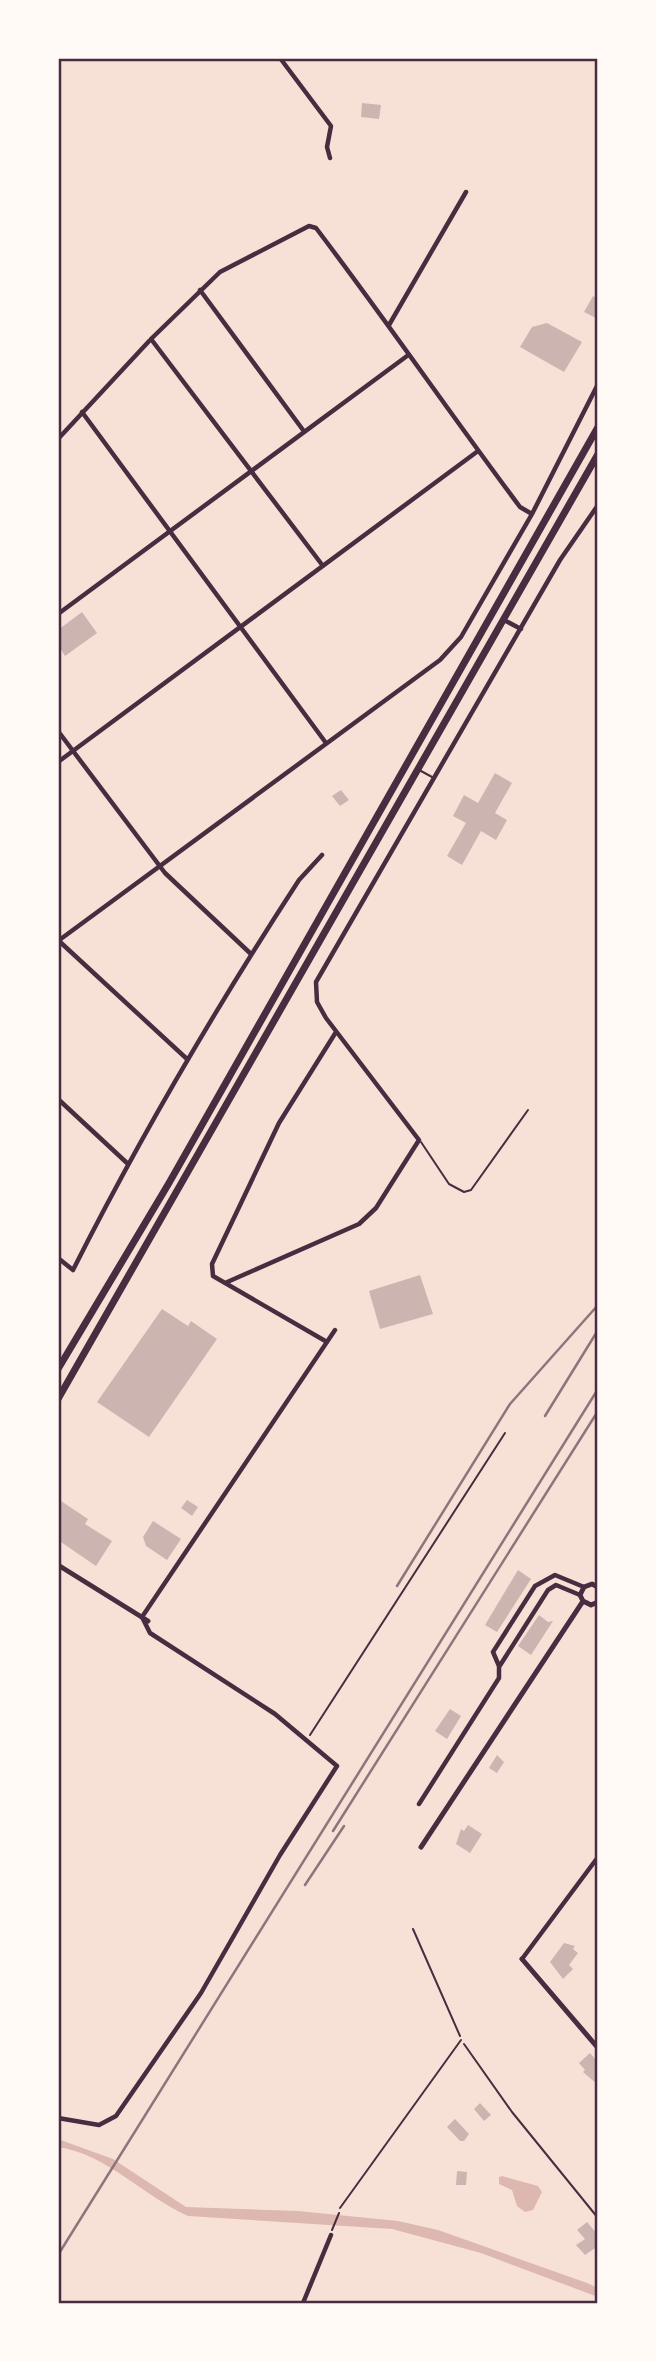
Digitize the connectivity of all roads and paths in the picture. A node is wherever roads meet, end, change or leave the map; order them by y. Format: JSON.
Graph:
{"nodes":[{"id":1,"x":280,"y":58,"type":"edge"},
{"id":2,"x":330,"y":158,"type":"dead end"},
{"id":3,"x":466,"y":192,"type":"dead end"},
{"id":4,"x":200,"y":290,"type":"junction"},
{"id":5,"x":389,"y":325,"type":"junction"},
{"id":6,"x":151,"y":339,"type":"junction"},
{"id":7,"x":407,"y":356,"type":"junction"},
{"id":8,"x":598,"y":384,"type":"edge"},
{"id":9,"x":82,"y":412,"type":"junction"},
{"id":10,"x":598,"y":427,"type":"edge"},
{"id":11,"x":303,"y":430,"type":"junction"},
{"id":12,"x":59,"y":436,"type":"edge"},
{"id":13,"x":478,"y":451,"type":"junction"},
{"id":14,"x":598,"y":454,"type":"edge"},
{"id":15,"x":251,"y":470,"type":"junction"},
{"id":16,"x":598,"y":505,"type":"edge"},
{"id":17,"x":532,"y":514,"type":"junction"},
{"id":18,"x":170,"y":529,"type":"junction"},
{"id":19,"x":323,"y":566,"type":"junction"},
{"id":20,"x":58,"y":614,"type":"edge"},
{"id":21,"x":503,"y":619,"type":"junction"},
{"id":22,"x":242,"y":624,"type":"junction"},
{"id":23,"x":521,"y":630,"type":"junction"},
{"id":24,"x":58,"y":731,"type":"edge"},
{"id":25,"x":326,"y":743,"type":"junction"},
{"id":26,"x":73,"y":751,"type":"junction"},
{"id":27,"x":58,"y":761,"type":"edge"},
{"id":28,"x":408,"y":764,"type":"junction"},
{"id":29,"x":418,"y":769,"type":"junction"},
{"id":30,"x":436,"y":779,"type":"junction"},
{"id":31,"x":322,"y":855,"type":"dead end"},
{"id":32,"x":161,"y":867,"type":"junction"},
{"id":33,"x":58,"y":941,"type":"edge"},
{"id":34,"x":251,"y":954,"type":"junction"},
{"id":35,"x":336,"y":1032,"type":"junction"},
{"id":36,"x":187,"y":1059,"type":"junction"},
{"id":37,"x":58,"y":1098,"type":"edge"},
{"id":38,"x":528,"y":1110,"type":"dead end"},
{"id":39,"x":419,"y":1140,"type":"junction"},
{"id":40,"x":127,"y":1163,"type":"junction"},
{"id":41,"x":58,"y":1258,"type":"edge"},
{"id":42,"x":225,"y":1283,"type":"junction"},
{"id":43,"x":335,"y":1330,"type":"dead end"},
{"id":44,"x":327,"y":1342,"type":"junction"},
{"id":45,"x":58,"y":1369,"type":"edge"},
{"id":46,"x":58,"y":1399,"type":"edge"},
{"id":47,"x":505,"y":1433,"type":"dead end"},
{"id":48,"x":58,"y":1565,"type":"edge"},
{"id":49,"x":598,"y":1576,"type":"edge"},
{"id":50,"x":596,"y":1586,"type":"edge"},
{"id":51,"x":584,"y":1587,"type":"junction"},
{"id":52,"x":582,"y":1598,"type":"junction"},
{"id":53,"x":598,"y":1602,"type":"edge"},
{"id":54,"x":142,"y":1617,"type":"junction"},
{"id":55,"x":148,"y":1621,"type":"dead end"},
{"id":56,"x":499,"y":1667,"type":"junction"},
{"id":57,"x":310,"y":1735,"type":"dead end"},
{"id":58,"x":419,"y":1804,"type":"dead end"},
{"id":59,"x":421,"y":1847,"type":"dead end"},
{"id":60,"x":598,"y":1857,"type":"edge"},
{"id":61,"x":413,"y":1929,"type":"dead end"},
{"id":62,"x":522,"y":1959,"type":"joint"},
{"id":63,"x":461,"y":2040,"type":"junction"},
{"id":64,"x":598,"y":2048,"type":"edge"},
{"id":65,"x":58,"y":2118,"type":"edge"},
{"id":66,"x":341,"y":2208,"type":"joint"},
{"id":67,"x":598,"y":2218,"type":"edge"},
{"id":68,"x":331,"y":2235,"type":"joint"},
{"id":69,"x":303,"y":2303,"type":"edge"}],
"edges":[{"from":1,"to":2,"type":"street"},
{"from":3,"to":5,"type":"street"},
{"from":4,"to":5,"type":"street"},
{"from":4,"to":6,"type":"street"},
{"from":4,"to":11,"type":"street"},
{"from":5,"to":7,"type":"street"},
{"from":6,"to":9,"type":"street"},
{"from":6,"to":15,"type":"street"},
{"from":7,"to":11,"type":"street"},
{"from":7,"to":13,"type":"street"},
{"from":8,"to":17,"type":"street"},
{"from":9,"to":12,"type":"street"},
{"from":9,"to":18,"type":"street"},
{"from":10,"to":28,"type":"main road"},
{"from":11,"to":15,"type":"street"},
{"from":13,"to":17,"type":"street"},
{"from":13,"to":19,"type":"street"},
{"from":14,"to":21,"type":"main road"},
{"from":15,"to":18,"type":"street"},
{"from":15,"to":19,"type":"street"},
{"from":16,"to":23,"type":"street"},
{"from":17,"to":25,"type":"street"},
{"from":18,"to":20,"type":"street"},
{"from":18,"to":22,"type":"street"},
{"from":19,"to":22,"type":"street"},
{"from":21,"to":23,"type":"street"},
{"from":21,"to":29,"type":"main road"},
{"from":22,"to":25,"type":"street"},
{"from":22,"to":26,"type":"street"},
{"from":23,"to":30,"type":"street"},
{"from":24,"to":26,"type":"street"},
{"from":25,"to":32,"type":"street"},
{"from":26,"to":27,"type":"street"},
{"from":26,"to":32,"type":"street"},
{"from":28,"to":29,"type":"lane"},
{"from":28,"to":45,"type":"main road"},
{"from":29,"to":30,"type":"lane"},
{"from":29,"to":46,"type":"main road"},
{"from":30,"to":35,"type":"street"},
{"from":31,"to":34,"type":"street"},
{"from":32,"to":33,"type":"street"},
{"from":32,"to":34,"type":"street"},
{"from":33,"to":36,"type":"street"},
{"from":34,"to":36,"type":"street"},
{"from":35,"to":39,"type":"street"},
{"from":35,"to":42,"type":"street"},
{"from":36,"to":40,"type":"street"},
{"from":37,"to":40,"type":"street"},
{"from":38,"to":39,"type":"lane"},
{"from":39,"to":42,"type":"street"},
{"from":40,"to":41,"type":"street"},
{"from":42,"to":44,"type":"street"},
{"from":43,"to":44,"type":"street"},
{"from":44,"to":54,"type":"street"},
{"from":47,"to":57,"type":"lane"},
{"from":48,"to":54,"type":"street"},
{"from":49,"to":50,"type":"street"},
{"from":50,"to":51,"type":"street"},
{"from":51,"to":52,"type":"street"},
{"from":51,"to":56,"type":"street"},
{"from":52,"to":53,"type":"street"},
{"from":52,"to":56,"type":"street"},
{"from":52,"to":59,"type":"street"},
{"from":54,"to":55,"type":"street"},
{"from":54,"to":65,"type":"street"},
{"from":56,"to":58,"type":"street"},
{"from":60,"to":62,"type":"street"},
{"from":61,"to":63,"type":"path"},
{"from":62,"to":64,"type":"street"},
{"from":63,"to":66,"type":"lane"},
{"from":63,"to":67,"type":"path"},
{"from":66,"to":68,"type":"path"},
{"from":68,"to":69,"type":"street"}]}
